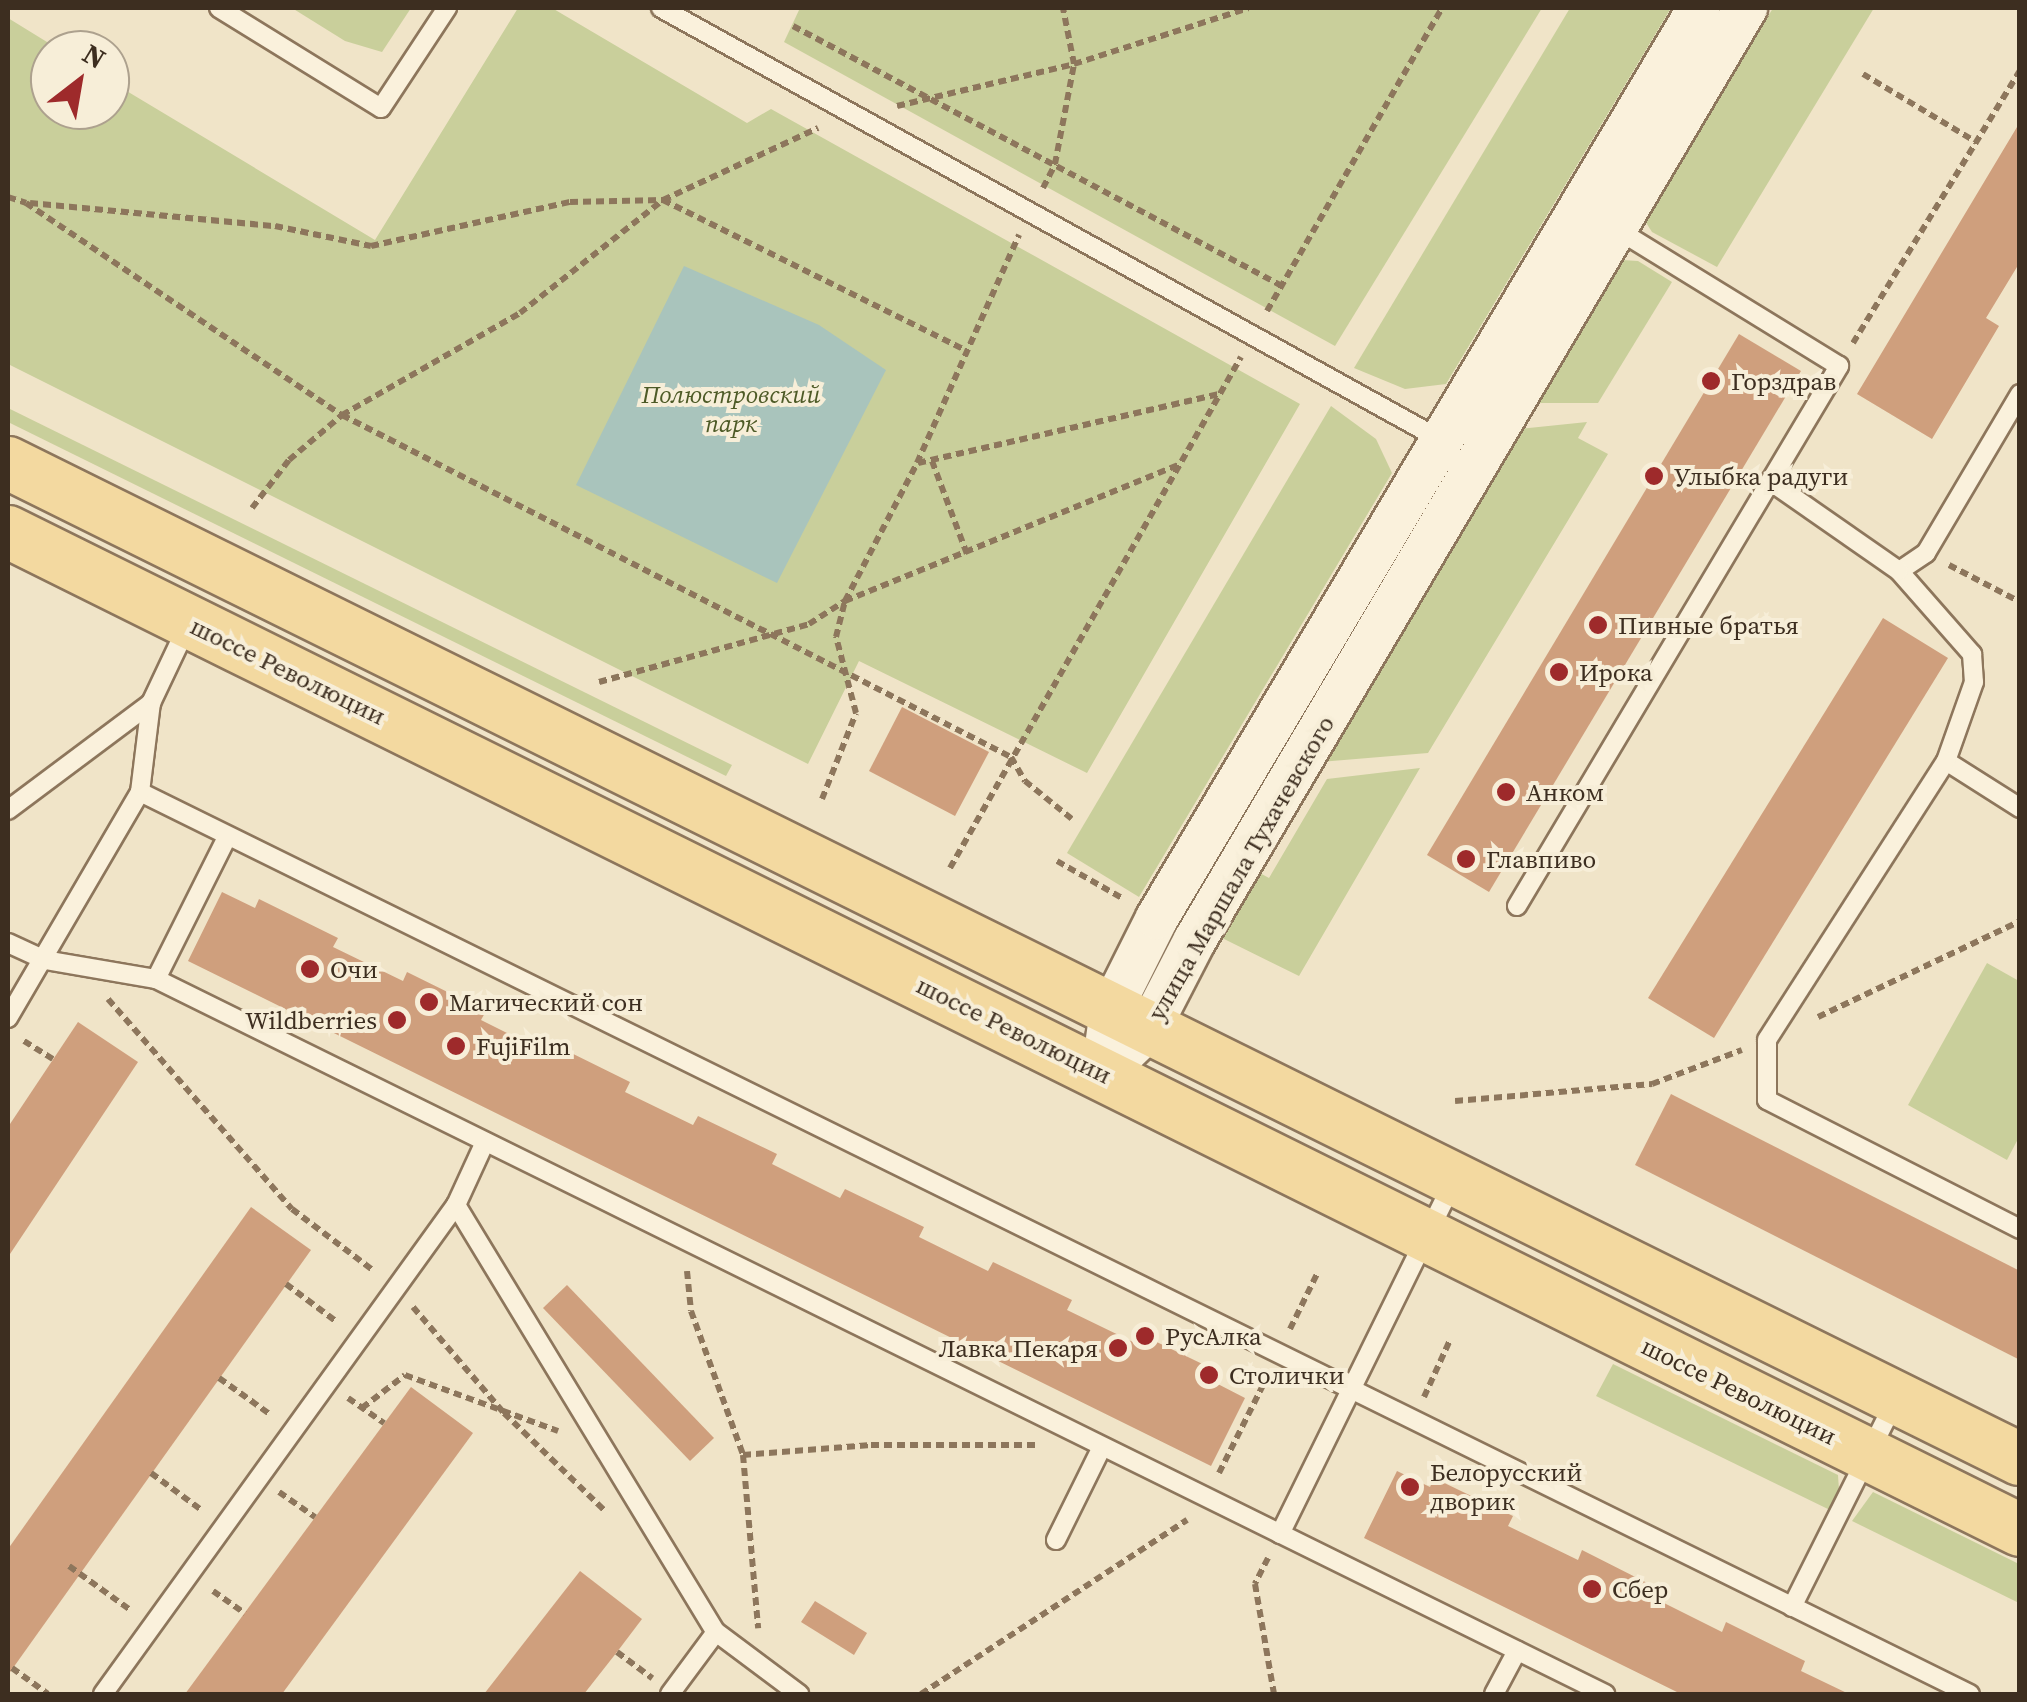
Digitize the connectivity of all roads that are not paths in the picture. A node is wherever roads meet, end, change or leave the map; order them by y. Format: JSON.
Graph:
{"nodes":[{"id":1,"x":218,"y":8,"type":"edge"},
{"id":2,"x":447,"y":8,"type":"edge"},
{"id":3,"x":661,"y":8,"type":"edge"},
{"id":4,"x":1699,"y":8,"type":"edge"},
{"id":5,"x":1746,"y":8,"type":"edge"},
{"id":6,"x":1598,"y":217,"type":"junction"},
{"id":7,"x":2020,"y":394,"type":"edge"},
{"id":8,"x":1460,"y":450,"type":"junction"},
{"id":9,"x":8,"y":464,"type":"edge"},
{"id":10,"x":1770,"y":480,"type":"junction"},
{"id":11,"x":8,"y":532,"type":"edge"},
{"id":12,"x":1899,"y":571,"type":"junction"},
{"id":13,"x":190,"y":622,"type":"junction"},
{"id":14,"x":151,"y":704,"type":"junction"},
{"id":15,"x":1946,"y":761,"type":"junction"},
{"id":16,"x":140,"y":792,"type":"junction"},
{"id":17,"x":2020,"y":808,"type":"edge"},
{"id":18,"x":8,"y":810,"type":"edge"},
{"id":19,"x":227,"y":837,"type":"junction"},
{"id":20,"x":1516,"y":906,"type":"dead end"},
{"id":21,"x":8,"y":942,"type":"edge"},
{"id":22,"x":45,"y":960,"type":"junction"},
{"id":23,"x":156,"y":979,"type":"junction"},
{"id":24,"x":8,"y":1018,"type":"edge"},
{"id":25,"x":1130,"y":1020,"type":"junction"},
{"id":26,"x":1102,"y":1074,"type":"junction"},
{"id":27,"x":485,"y":1142,"type":"junction"},
{"id":28,"x":1455,"y":1180,"type":"junction"},
{"id":29,"x":456,"y":1204,"type":"junction"},
{"id":30,"x":2020,"y":1228,"type":"edge"},
{"id":31,"x":1428,"y":1236,"type":"junction"},
{"id":32,"x":1351,"y":1390,"type":"junction"},
{"id":33,"x":1896,"y":1398,"type":"junction"},
{"id":34,"x":1102,"y":1447,"type":"junction"},
{"id":35,"x":1868,"y":1455,"type":"junction"},
{"id":36,"x":2020,"y":1459,"type":"edge"},
{"id":37,"x":2020,"y":1530,"type":"edge"},
{"id":38,"x":1280,"y":1534,"type":"junction"},
{"id":39,"x":1056,"y":1540,"type":"dead end"},
{"id":40,"x":1792,"y":1607,"type":"junction"},
{"id":41,"x":716,"y":1632,"type":"junction"},
{"id":42,"x":1516,"y":1651,"type":"junction"},
{"id":43,"x":670,"y":1693,"type":"edge"},
{"id":44,"x":103,"y":1694,"type":"edge"},
{"id":45,"x":799,"y":1694,"type":"edge"},
{"id":46,"x":1494,"y":1694,"type":"edge"},
{"id":47,"x":1605,"y":1694,"type":"edge"},
{"id":48,"x":1970,"y":1694,"type":"edge"}],
"edges":[{"from":1,"to":2,"type":"lane"},
{"from":3,"to":8,"type":"lane"},
{"from":4,"to":6,"type":"street","name":"улица Маршала Тухачевского"},
{"from":5,"to":6,"type":"street","name":"улица Маршала Тухачевского"},
{"from":6,"to":8,"type":"street","name":"улица Маршала Тухачевского"},
{"from":6,"to":10,"type":"lane"},
{"from":7,"to":12,"type":"lane"},
{"from":8,"to":25,"type":"street","name":"улица Маршала Тухачевского"},
{"from":9,"to":25,"type":"main road"},
{"from":10,"to":12,"type":"lane"},
{"from":10,"to":20,"type":"lane"},
{"from":11,"to":13,"type":"main road","name":"шоссе Революции"},
{"from":12,"to":15,"type":"lane"},
{"from":13,"to":14,"type":"lane"},
{"from":13,"to":26,"type":"main road","name":"шоссе Революции"},
{"from":14,"to":16,"type":"lane"},
{"from":14,"to":18,"type":"lane"},
{"from":15,"to":17,"type":"lane"},
{"from":15,"to":30,"type":"lane"},
{"from":16,"to":19,"type":"lane"},
{"from":16,"to":22,"type":"lane"},
{"from":19,"to":23,"type":"lane"},
{"from":19,"to":32,"type":"lane"},
{"from":21,"to":22,"type":"lane"},
{"from":22,"to":23,"type":"lane"},
{"from":22,"to":24,"type":"lane"},
{"from":23,"to":27,"type":"lane"},
{"from":25,"to":26,"type":"street","name":"улица Маршала Тухачевского"},
{"from":25,"to":28,"type":"main road"},
{"from":26,"to":31,"type":"main road","name":"шоссе Революции"},
{"from":27,"to":29,"type":"lane"},
{"from":27,"to":34,"type":"lane"},
{"from":28,"to":31,"type":"lane"},
{"from":28,"to":33,"type":"main road"},
{"from":29,"to":41,"type":"lane"},
{"from":29,"to":44,"type":"lane"},
{"from":31,"to":32,"type":"lane"},
{"from":31,"to":35,"type":"main road","name":"шоссе Революции"},
{"from":32,"to":38,"type":"lane"},
{"from":32,"to":40,"type":"lane"},
{"from":33,"to":35,"type":"lane"},
{"from":33,"to":36,"type":"main road"},
{"from":34,"to":38,"type":"lane"},
{"from":34,"to":39,"type":"lane"},
{"from":35,"to":37,"type":"main road","name":"шоссе Революции"},
{"from":35,"to":40,"type":"lane"},
{"from":38,"to":42,"type":"lane"},
{"from":40,"to":48,"type":"lane"},
{"from":41,"to":43,"type":"lane"},
{"from":41,"to":45,"type":"lane"},
{"from":42,"to":46,"type":"lane"},
{"from":42,"to":47,"type":"lane"}]}
